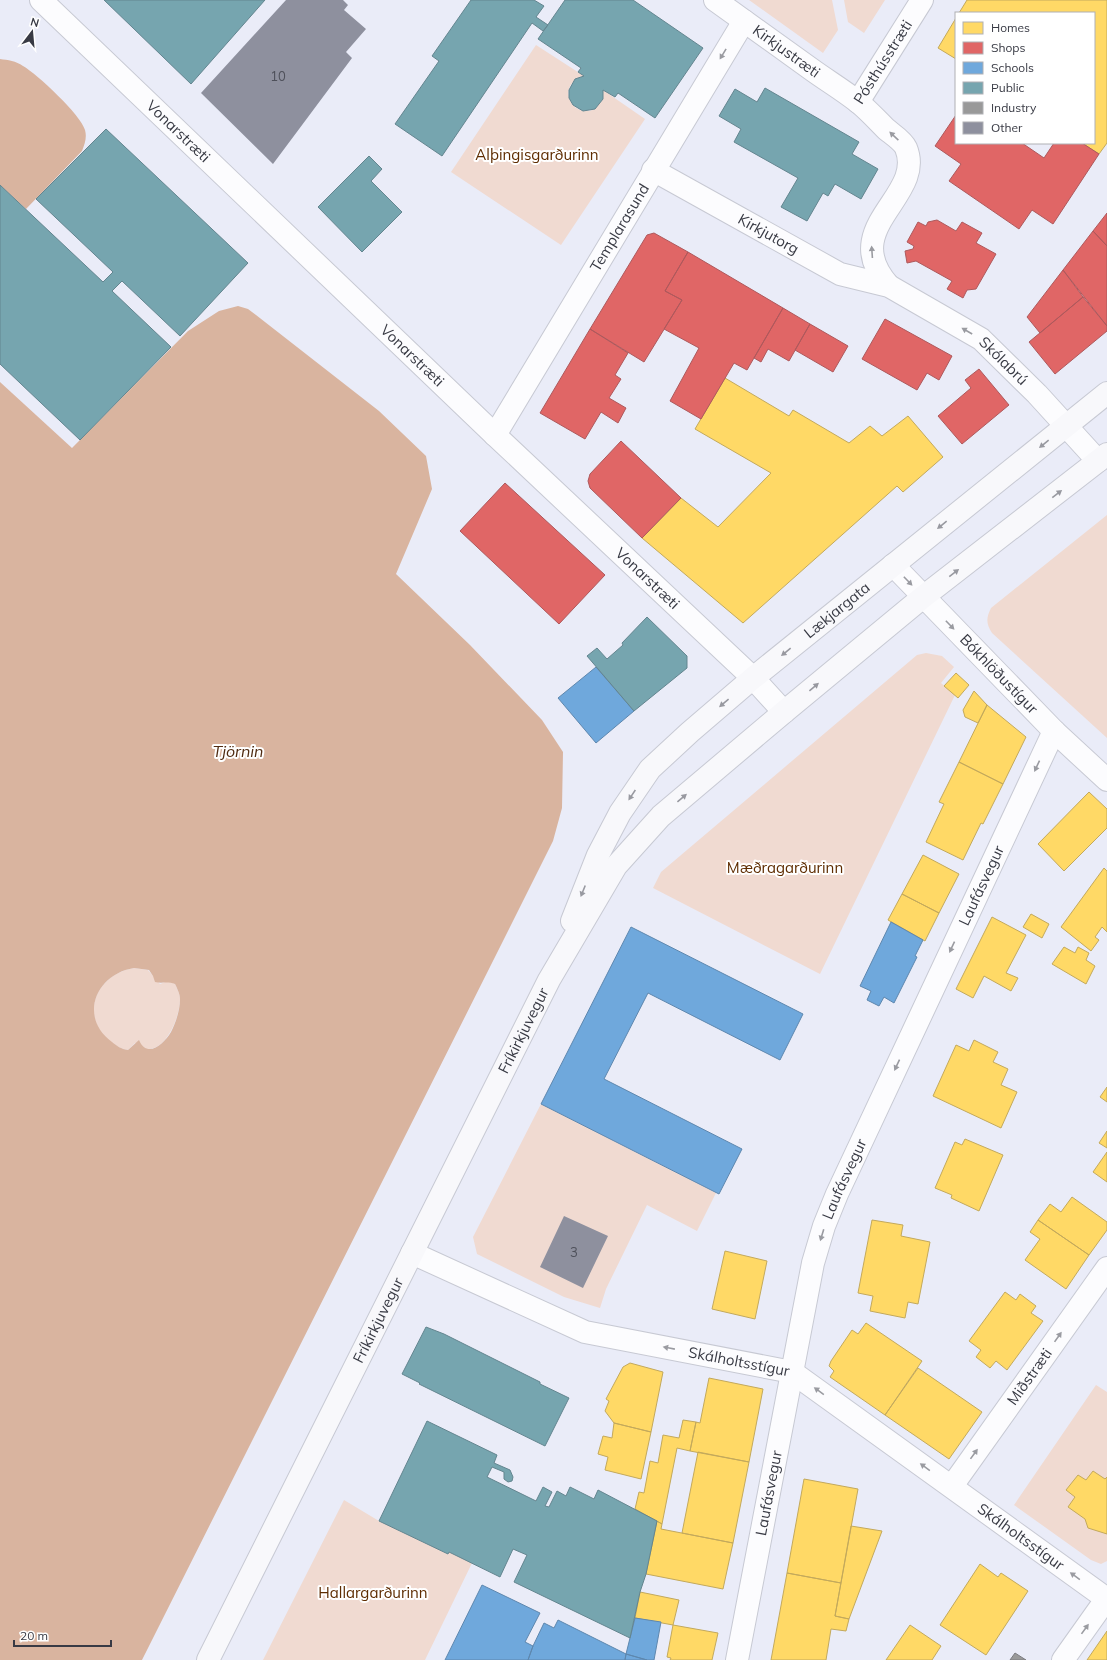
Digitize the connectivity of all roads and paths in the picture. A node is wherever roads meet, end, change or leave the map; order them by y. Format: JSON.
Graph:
{"nodes":[{"id":1,"x":41,"y":0,"type":"edge"},
{"id":2,"x":715,"y":0,"type":"edge"},
{"id":3,"x":922,"y":0,"type":"edge"},
{"id":4,"x":744,"y":21,"type":"junction"},
{"id":5,"x":858,"y":102,"type":"junction"},
{"id":6,"x":653,"y":170,"type":"junction"},
{"id":7,"x":889,"y":286,"type":"junction"},
{"id":8,"x":1107,"y":393,"type":"edge"},
{"id":9,"x":1066,"y":425,"type":"junction"},
{"id":10,"x":495,"y":435,"type":"junction"},
{"id":11,"x":1102,"y":458,"type":"edge"},
{"id":12,"x":893,"y":565,"type":"junction"},
{"id":13,"x":923,"y":597,"type":"junction"},
{"id":14,"x":754,"y":678,"type":"junction"},
{"id":15,"x":784,"y":712,"type":"junction"},
{"id":16,"x":1054,"y":731,"type":"junction"},
{"id":17,"x":1107,"y":780,"type":"edge"},
{"id":18,"x":598,"y":855,"type":"joint"},
{"id":19,"x":549,"y":980,"type":"junction"},
{"id":20,"x":412,"y":1253,"type":"junction"},
{"id":21,"x":1107,"y":1268,"type":"edge"},
{"id":22,"x":792,"y":1372,"type":"junction"},
{"id":23,"x":952,"y":1486,"type":"junction"},
{"id":24,"x":1107,"y":1599,"type":"edge"},
{"id":25,"x":208,"y":1660,"type":"edge"},
{"id":26,"x":737,"y":1660,"type":"edge"},
{"id":27,"x":1063,"y":1660,"type":"edge"}],
"edges":[{"from":1,"to":10,"type":"street","name":"Vonarstræti"},
{"from":2,"to":4,"type":"street","name":"Kirkjustræti"},
{"from":3,"to":5,"type":"street","name":"Pósthússtræti"},
{"from":4,"to":5,"type":"street","name":"Kirkjustræti"},
{"from":4,"to":6,"type":"street","name":"Templarasund","one_way":true},
{"from":7,"to":5,"type":"street","name":"Pósthússtræti","one_way":true},
{"from":6,"to":7,"type":"street","name":"Kirkjutorg"},
{"from":6,"to":10,"type":"street","name":"Templarasund"},
{"from":9,"to":7,"type":"street","name":"Skólabrú","one_way":true},
{"from":8,"to":9,"type":"main road","name":"Lækjargata"},
{"from":9,"to":11,"type":"street","name":"Skólabrú"},
{"from":9,"to":12,"type":"main road","name":"Lækjargata","one_way":true},
{"from":10,"to":14,"type":"street","name":"Vonarstræti"},
{"from":13,"to":11,"type":"main road","one_way":true},
{"from":12,"to":13,"type":"street","name":"Bókhlöðustígur","one_way":true},
{"from":12,"to":14,"type":"main road","name":"Lækjargata","one_way":true},
{"from":15,"to":13,"type":"main road","one_way":true},
{"from":13,"to":16,"type":"street","name":"Bókhlöðustígur","one_way":true},
{"from":14,"to":15,"type":"street","name":"Vonarstræti"},
{"from":14,"to":18,"type":"main road","name":"Lækjargata","one_way":true},
{"from":19,"to":15,"type":"main road","name":"Fríkirkjuvegur","one_way":true},
{"from":16,"to":17,"type":"street","name":"Bókhlöðustígur"},
{"from":16,"to":22,"type":"street","name":"Laufásvegur","one_way":true},
{"from":18,"to":19,"type":"main road","name":"Fríkirkjuvegur","one_way":true},
{"from":19,"to":20,"type":"main road","name":"Fríkirkjuvegur"},
{"from":22,"to":20,"type":"street","name":"Skálholtsstígur","one_way":true},
{"from":20,"to":25,"type":"main road","name":"Fríkirkjuvegur"},
{"from":23,"to":21,"type":"street","name":"Miðstræti","one_way":true},
{"from":23,"to":22,"type":"street","name":"Skálholtsstígur","one_way":true},
{"from":22,"to":26,"type":"street","name":"Laufásvegur"},
{"from":24,"to":23,"type":"street","name":"Skálholtsstígur","one_way":true},
{"from":27,"to":24,"type":"street","one_way":true}]}
